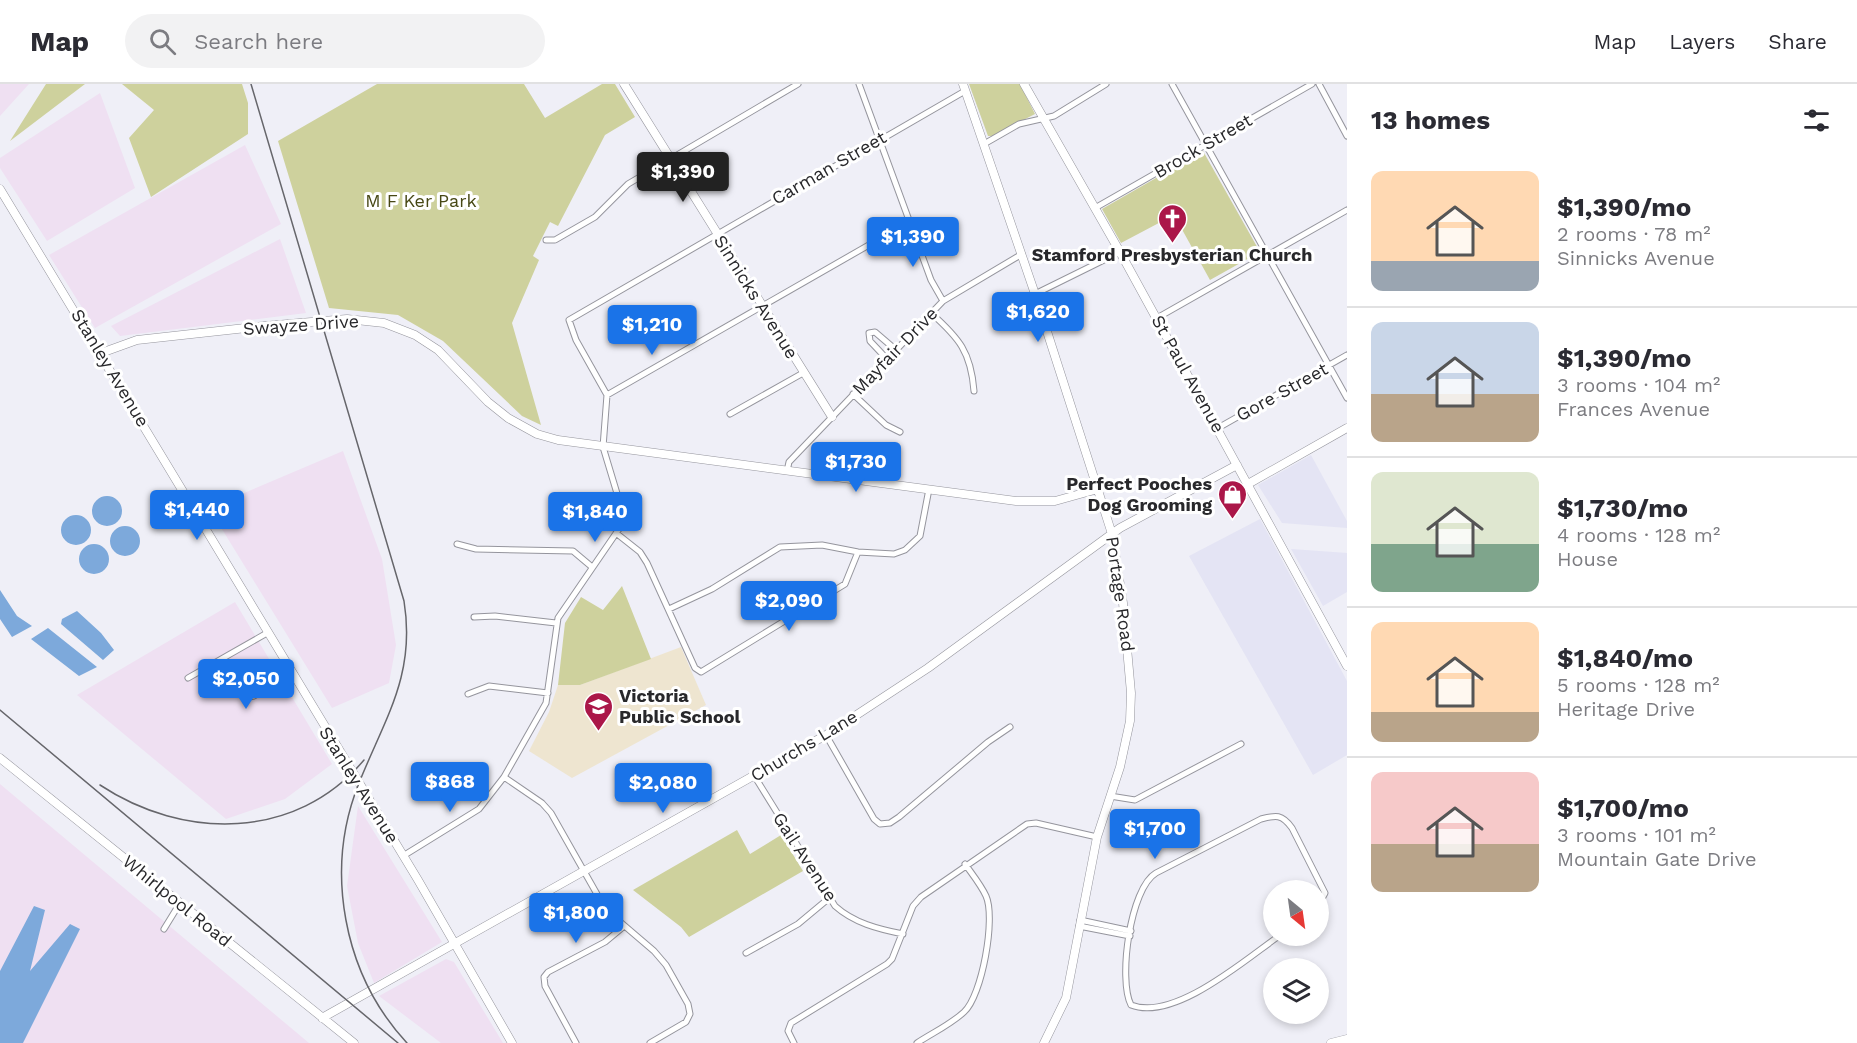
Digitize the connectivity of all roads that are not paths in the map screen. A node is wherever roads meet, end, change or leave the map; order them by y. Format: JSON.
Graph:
{"nodes":[{"id":1,"x":624,"y":84,"type":"edge"},
{"id":2,"x":798,"y":84,"type":"edge"},
{"id":3,"x":859,"y":84,"type":"edge"},
{"id":4,"x":1024,"y":84,"type":"edge"},
{"id":5,"x":1106,"y":84,"type":"edge"},
{"id":6,"x":1172,"y":84,"type":"edge"},
{"id":7,"x":1312,"y":84,"type":"edge"},
{"id":8,"x":1319,"y":84,"type":"edge"},
{"id":9,"x":964,"y":87,"type":"edge"},
{"id":10,"x":1044,"y":118,"type":"junction"},
{"id":11,"x":1347,"y":136,"type":"edge"},
{"id":12,"x":880,"y":138,"type":"junction"},
{"id":13,"x":984,"y":144,"type":"junction"},
{"id":14,"x":1206,"y":144,"type":"junction"},
{"id":15,"x":670,"y":159,"type":"junction"},
{"id":16,"x":0,"y":189,"type":"edge"},
{"id":17,"x":1095,"y":208,"type":"junction"},
{"id":18,"x":1347,"y":210,"type":"edge"},
{"id":19,"x":909,"y":222,"type":"junction"},
{"id":20,"x":717,"y":233,"type":"junction"},
{"id":21,"x":546,"y":240,"type":"dead end"},
{"id":22,"x":1120,"y":252,"type":"junction"},
{"id":23,"x":1022,"y":254,"type":"junction"},
{"id":24,"x":1268,"y":255,"type":"junction"},
{"id":25,"x":1035,"y":294,"type":"junction"},
{"id":26,"x":943,"y":301,"type":"junction"},
{"id":27,"x":761,"y":305,"type":"junction"},
{"id":28,"x":931,"y":313,"type":"junction"},
{"id":29,"x":1157,"y":318,"type":"junction"},
{"id":30,"x":896,"y":350,"type":"junction"},
{"id":31,"x":101,"y":353,"type":"junction"},
{"id":32,"x":1347,"y":356,"type":"edge"},
{"id":33,"x":886,"y":359,"type":"junction"},
{"id":34,"x":1329,"y":366,"type":"junction"},
{"id":35,"x":802,"y":373,"type":"junction"},
{"id":36,"x":974,"y":391,"type":"dead end"},
{"id":37,"x":853,"y":394,"type":"junction"},
{"id":38,"x":607,"y":395,"type":"junction"},
{"id":39,"x":1347,"y":398,"type":"edge"},
{"id":40,"x":730,"y":414,"type":"dead end"},
{"id":41,"x":832,"y":417,"type":"junction"},
{"id":42,"x":1218,"y":428,"type":"junction"},
{"id":43,"x":1347,"y":428,"type":"edge"},
{"id":44,"x":900,"y":432,"type":"dead end"},
{"id":45,"x":603,"y":447,"type":"junction"},
{"id":46,"x":1237,"y":465,"type":"junction"},
{"id":47,"x":787,"y":471,"type":"junction"},
{"id":48,"x":1248,"y":484,"type":"junction"},
{"id":49,"x":929,"y":489,"type":"junction"},
{"id":50,"x":1098,"y":489,"type":"junction"},
{"id":51,"x":616,"y":533,"type":"junction"},
{"id":52,"x":1112,"y":534,"type":"junction"},
{"id":53,"x":457,"y":544,"type":"dead end"},
{"id":54,"x":858,"y":552,"type":"junction"},
{"id":55,"x":592,"y":567,"type":"junction"},
{"id":56,"x":669,"y":609,"type":"junction"},
{"id":57,"x":474,"y":617,"type":"dead end"},
{"id":58,"x":556,"y":623,"type":"junction"},
{"id":59,"x":267,"y":633,"type":"junction"},
{"id":60,"x":220,"y":662,"type":"junction"},
{"id":61,"x":1347,"y":666,"type":"edge"},
{"id":62,"x":291,"y":674,"type":"junction"},
{"id":63,"x":188,"y":678,"type":"dead end"},
{"id":64,"x":548,"y":693,"type":"junction"},
{"id":65,"x":468,"y":694,"type":"dead end"},
{"id":66,"x":1010,"y":727,"type":"dead end"},
{"id":67,"x":826,"y":735,"type":"junction"},
{"id":68,"x":1241,"y":744,"type":"dead end"},
{"id":69,"x":0,"y":758,"type":"edge"},
{"id":70,"x":504,"y":777,"type":"junction"},
{"id":71,"x":755,"y":777,"type":"junction"},
{"id":72,"x":1110,"y":796,"type":"junction"},
{"id":73,"x":1097,"y":837,"type":"junction"},
{"id":74,"x":403,"y":856,"type":"junction"},
{"id":75,"x":965,"y":864,"type":"junction"},
{"id":76,"x":584,"y":873,"type":"junction"},
{"id":77,"x":1318,"y":880,"type":"edge"},
{"id":78,"x":828,"y":899,"type":"junction"},
{"id":79,"x":180,"y":903,"type":"junction"},
{"id":80,"x":1080,"y":923,"type":"junction"},
{"id":81,"x":623,"y":927,"type":"junction"},
{"id":82,"x":164,"y":929,"type":"dead end"},
{"id":83,"x":1131,"y":933,"type":"junction"},
{"id":84,"x":903,"y":934,"type":"junction"},
{"id":85,"x":456,"y":944,"type":"junction"},
{"id":86,"x":1264,"y":946,"type":"edge"},
{"id":87,"x":746,"y":953,"type":"dead end"},
{"id":88,"x":322,"y":1018,"type":"junction"},
{"id":89,"x":1347,"y":1039,"type":"edge"},
{"id":90,"x":354,"y":1043,"type":"edge"},
{"id":91,"x":512,"y":1043,"type":"edge"},
{"id":92,"x":576,"y":1043,"type":"edge"},
{"id":93,"x":650,"y":1043,"type":"edge"},
{"id":94,"x":794,"y":1043,"type":"edge"},
{"id":95,"x":916,"y":1043,"type":"edge"},
{"id":96,"x":1044,"y":1043,"type":"edge"},
{"id":97,"x":1331,"y":1043,"type":"edge"}],
"edges":[{"from":1,"to":15,"type":"street","name":"Sinnicks Avenue"},
{"from":2,"to":15,"type":"street"},
{"from":3,"to":12,"type":"street"},
{"from":4,"to":10,"type":"street","name":"St Paul Avenue"},
{"from":5,"to":10,"type":"street"},
{"from":6,"to":14,"type":"street"},
{"from":7,"to":14,"type":"street","name":"Brock Street"},
{"from":8,"to":11,"type":"street"},
{"from":9,"to":12,"type":"street","name":"Carman Street"},
{"from":9,"to":13,"type":"street","name":"Portage Road"},
{"from":10,"to":13,"type":"street"},
{"from":10,"to":17,"type":"street","name":"St Paul Avenue"},
{"from":12,"to":19,"type":"street"},
{"from":12,"to":20,"type":"street","name":"Carman Street"},
{"from":13,"to":23,"type":"street","name":"Portage Road"},
{"from":14,"to":17,"type":"street","name":"Brock Street"},
{"from":14,"to":24,"type":"street"},
{"from":15,"to":20,"type":"street","name":"Sinnicks Avenue"},
{"from":15,"to":21,"type":"street"},
{"from":16,"to":31,"type":"street","name":"Stanley Avenue"},
{"from":17,"to":22,"type":"street","name":"St Paul Avenue"},
{"from":18,"to":24,"type":"street"},
{"from":19,"to":26,"type":"street"},
{"from":19,"to":27,"type":"street"},
{"from":20,"to":27,"type":"street","name":"Sinnicks Avenue"},
{"from":20,"to":38,"type":"street","name":"Carman Street"},
{"from":22,"to":25,"type":"street"},
{"from":22,"to":29,"type":"street","name":"St Paul Avenue"},
{"from":23,"to":25,"type":"street","name":"Portage Road"},
{"from":23,"to":26,"type":"street","name":"Mayfair Drive"},
{"from":24,"to":29,"type":"street"},
{"from":24,"to":34,"type":"street"},
{"from":25,"to":50,"type":"street","name":"Portage Road"},
{"from":26,"to":28,"type":"street","name":"Mayfair Drive"},
{"from":27,"to":35,"type":"street","name":"Sinnicks Avenue"},
{"from":27,"to":38,"type":"street"},
{"from":28,"to":30,"type":"street","name":"Mayfair Drive"},
{"from":28,"to":36,"type":"street"},
{"from":29,"to":42,"type":"street","name":"St Paul Avenue"},
{"from":30,"to":33,"type":"street","name":"Mayfair Drive"},
{"from":30,"to":33,"type":"street"},
{"from":31,"to":45,"type":"street","name":"Swayze Drive"},
{"from":31,"to":59,"type":"street","name":"Stanley Avenue"},
{"from":32,"to":34,"type":"street","name":"Gore Street"},
{"from":33,"to":37,"type":"street","name":"Mayfair Drive"},
{"from":34,"to":39,"type":"street"},
{"from":34,"to":42,"type":"street","name":"Gore Street"},
{"from":35,"to":40,"type":"street"},
{"from":35,"to":41,"type":"street","name":"Sinnicks Avenue"},
{"from":37,"to":41,"type":"street","name":"Mayfair Drive"},
{"from":37,"to":44,"type":"street"},
{"from":38,"to":45,"type":"street"},
{"from":41,"to":47,"type":"street","name":"Mayfair Drive"},
{"from":42,"to":46,"type":"street","name":"St Paul Avenue"},
{"from":43,"to":48,"type":"street"},
{"from":45,"to":47,"type":"street","name":"Swayze Drive"},
{"from":45,"to":51,"type":"street"},
{"from":46,"to":48,"type":"street","name":"St Paul Avenue"},
{"from":46,"to":52,"type":"street","name":"Churchs Lane"},
{"from":47,"to":49,"type":"street","name":"Swayze Drive"},
{"from":48,"to":61,"type":"street","name":"St Paul Avenue"},
{"from":49,"to":50,"type":"street","name":"Swayze Drive"},
{"from":49,"to":54,"type":"street"},
{"from":50,"to":52,"type":"street","name":"Portage Road"},
{"from":51,"to":55,"type":"street"},
{"from":51,"to":56,"type":"street"},
{"from":52,"to":67,"type":"street","name":"Churchs Lane"},
{"from":52,"to":72,"type":"street","name":"Portage Road"},
{"from":53,"to":55,"type":"street"},
{"from":54,"to":56,"type":"street"},
{"from":54,"to":56,"type":"street"},
{"from":55,"to":58,"type":"street"},
{"from":57,"to":58,"type":"street"},
{"from":58,"to":64,"type":"street"},
{"from":59,"to":60,"type":"street"},
{"from":59,"to":62,"type":"street","name":"Stanley Avenue"},
{"from":60,"to":62,"type":"street"},
{"from":60,"to":63,"type":"street"},
{"from":62,"to":74,"type":"street","name":"Stanley Avenue"},
{"from":64,"to":65,"type":"street"},
{"from":64,"to":70,"type":"street"},
{"from":66,"to":67,"type":"street"},
{"from":67,"to":71,"type":"street","name":"Churchs Lane"},
{"from":68,"to":72,"type":"street"},
{"from":69,"to":79,"type":"street","name":"Whirlpool Road"},
{"from":70,"to":74,"type":"street"},
{"from":70,"to":76,"type":"street"},
{"from":71,"to":76,"type":"street","name":"Churchs Lane"},
{"from":71,"to":78,"type":"street","name":"Gail Avenue"},
{"from":72,"to":73,"type":"street","name":"Portage Road"},
{"from":73,"to":75,"type":"street"},
{"from":73,"to":80,"type":"street","name":"Portage Road"},
{"from":74,"to":85,"type":"street","name":"Stanley Avenue"},
{"from":75,"to":84,"type":"street"},
{"from":75,"to":95,"type":"street"},
{"from":76,"to":81,"type":"street"},
{"from":76,"to":85,"type":"street","name":"Churchs Lane"},
{"from":77,"to":83,"type":"street"},
{"from":78,"to":84,"type":"street","name":"Gail Avenue"},
{"from":78,"to":87,"type":"street"},
{"from":79,"to":82,"type":"street"},
{"from":79,"to":88,"type":"street","name":"Whirlpool Road"},
{"from":80,"to":83,"type":"street"},
{"from":80,"to":96,"type":"street","name":"Portage Road"},
{"from":81,"to":92,"type":"street"},
{"from":81,"to":93,"type":"street"},
{"from":83,"to":86,"type":"street"},
{"from":84,"to":94,"type":"street"},
{"from":85,"to":88,"type":"street","name":"Churchs Lane"},
{"from":85,"to":91,"type":"street","name":"Stanley Avenue"},
{"from":88,"to":90,"type":"street","name":"Whirlpool Road"},
{"from":89,"to":97,"type":"street"}]}
